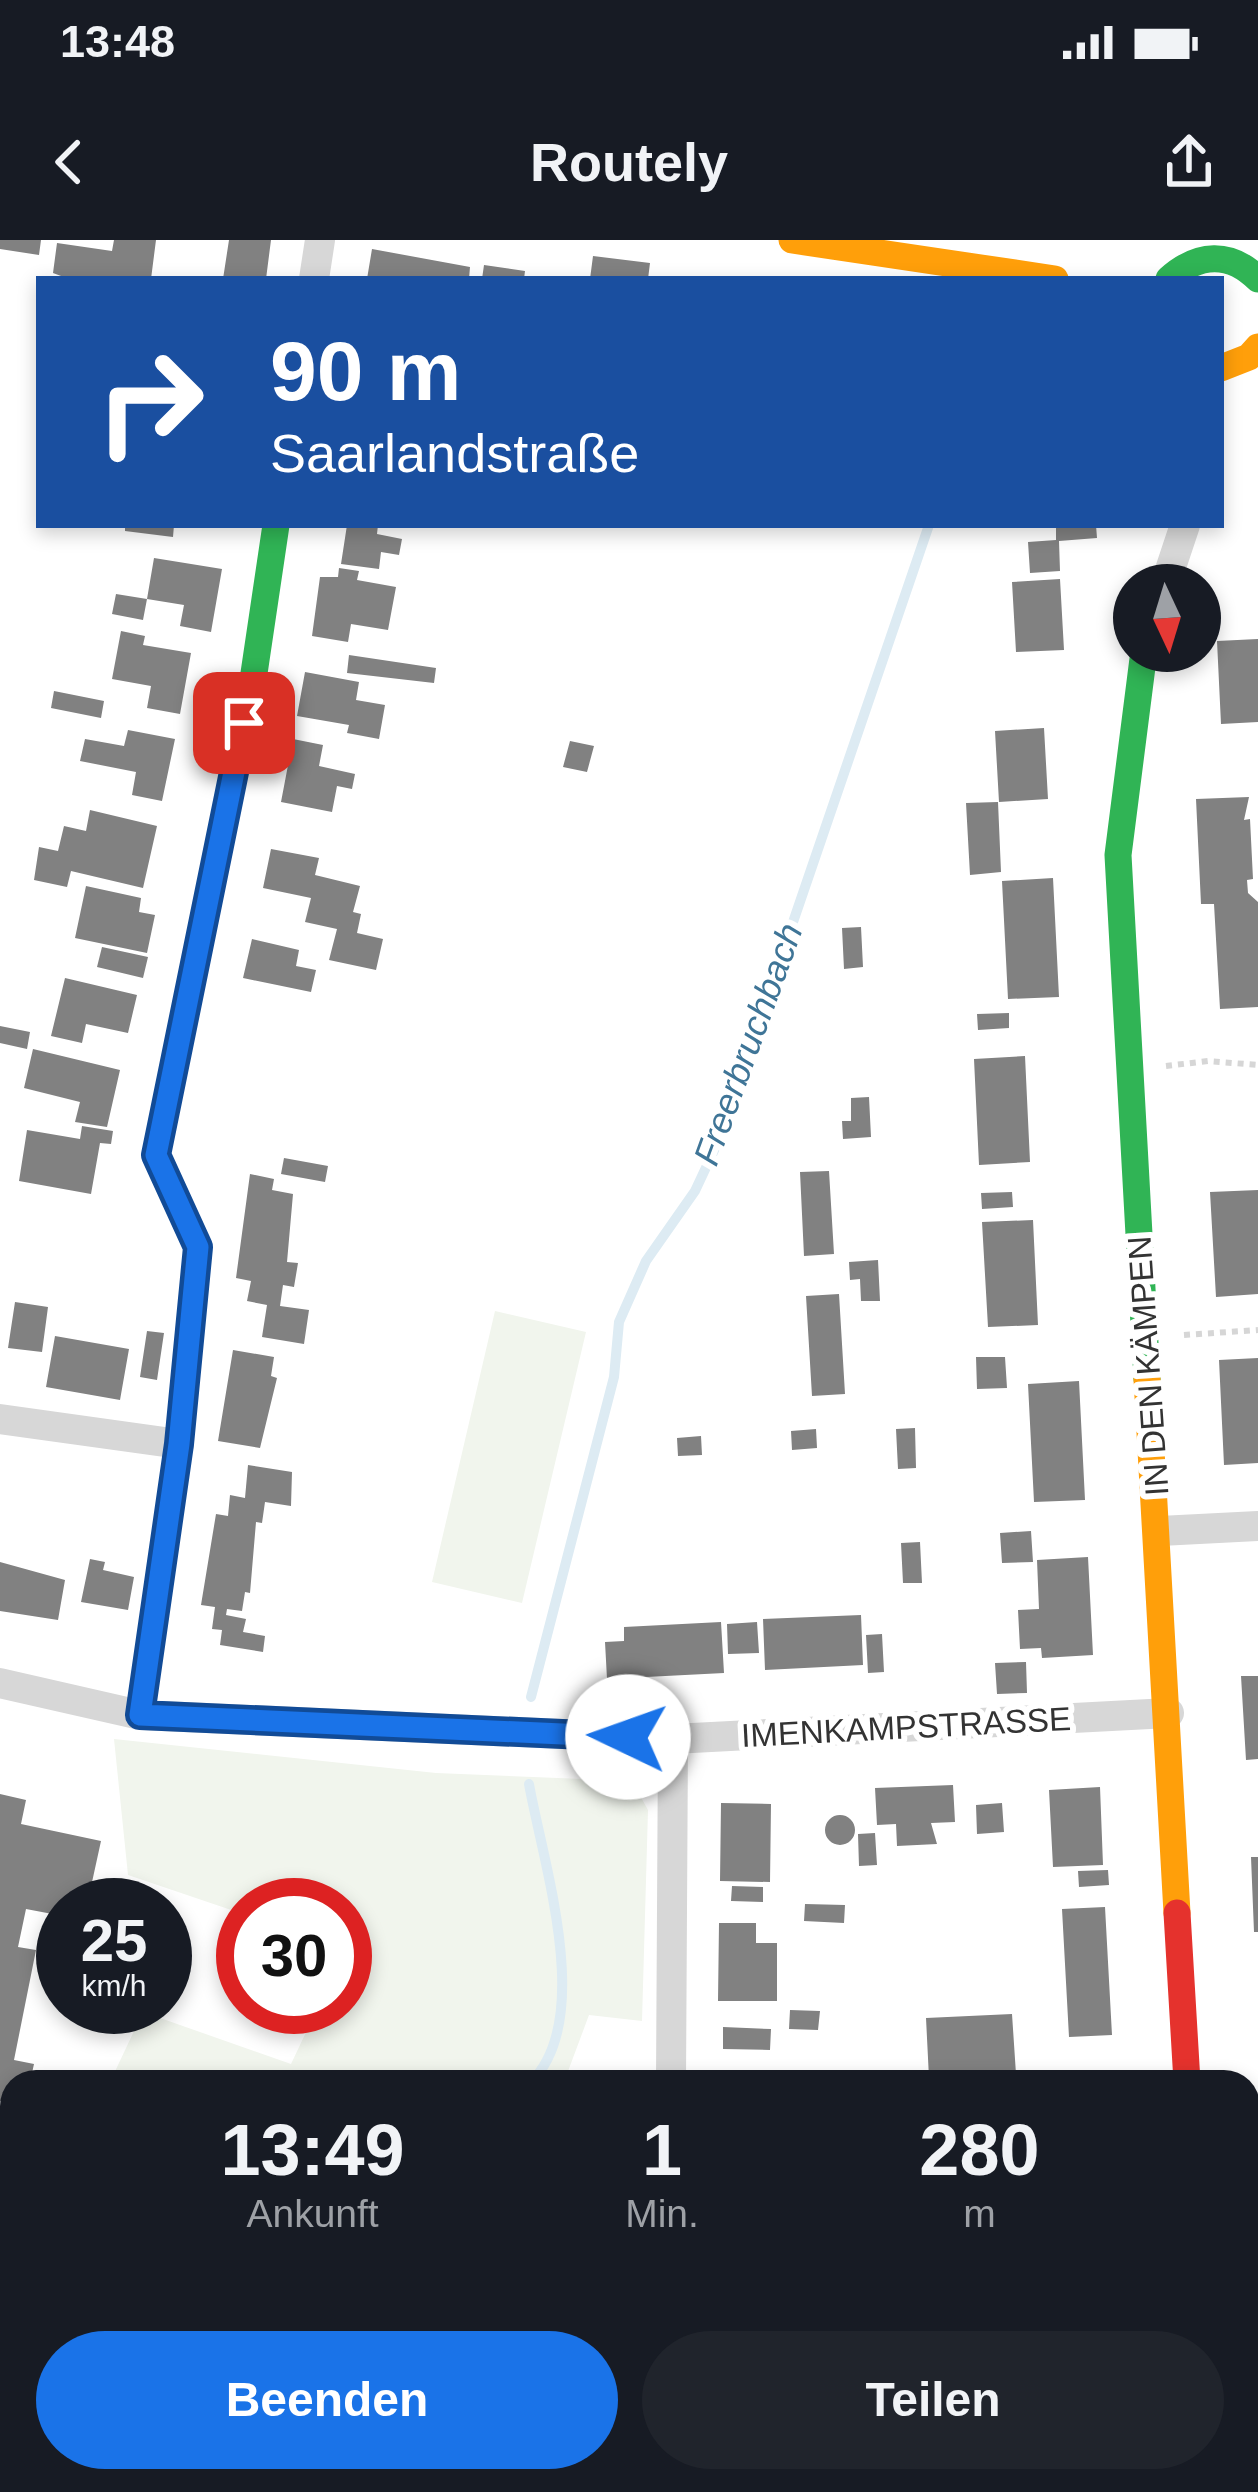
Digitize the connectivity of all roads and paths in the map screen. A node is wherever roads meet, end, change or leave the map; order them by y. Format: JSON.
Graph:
{"nodes":[{"id":1,"x":320,"y":240,"type":"edge"},
{"id":2,"x":792,"y":240,"type":"edge"},
{"id":3,"x":314,"y":276,"type":"edge"},
{"id":4,"x":1035,"y":276,"type":"edge"},
{"id":5,"x":1173,"y":276,"type":"edge"},
{"id":6,"x":1258,"y":279,"type":"edge"},
{"id":7,"x":276,"y":528,"type":"edge"},
{"id":8,"x":1184,"y":528,"type":"edge"},
{"id":9,"x":1172,"y":564,"type":"edge"},
{"id":10,"x":1141,"y":672,"type":"edge"},
{"id":11,"x":1258,"y":1065,"type":"edge"},
{"id":12,"x":1128,"y":1070,"type":"junction"},
{"id":13,"x":1258,"y":1330,"type":"edge"},
{"id":14,"x":1146,"y":1338,"type":"junction"},
{"id":15,"x":0,"y":1419,"type":"edge"},
{"id":16,"x":179,"y":1444,"type":"junction"},
{"id":17,"x":1258,"y":1526,"type":"edge"},
{"id":18,"x":1160,"y":1531,"type":"junction"},
{"id":19,"x":0,"y":1683,"type":"edge"},
{"id":20,"x":1168,"y":1713,"type":"junction"},
{"id":21,"x":140,"y":1715,"type":"junction"},
{"id":22,"x":673,"y":1738,"type":"junction"},
{"id":23,"x":670,"y":2070,"type":"edge"},
{"id":24,"x":1186,"y":2070,"type":"edge"}],
"edges":[{"from":1,"to":3,"type":"street"},
{"from":2,"to":4,"type":"street"},
{"from":5,"to":6,"type":"street"},
{"from":7,"to":16,"type":"street"},
{"from":8,"to":9,"type":"street"},
{"from":10,"to":12,"type":"street","name":"IN DEN KÄMPEN"},
{"from":11,"to":12,"type":"path"},
{"from":12,"to":14,"type":"street","name":"IN DEN KÄMPEN"},
{"from":13,"to":14,"type":"path"},
{"from":14,"to":18,"type":"street","name":"IN DEN KÄMPEN"},
{"from":15,"to":16,"type":"street"},
{"from":16,"to":21,"type":"street"},
{"from":17,"to":18,"type":"street"},
{"from":18,"to":20,"type":"street","name":"IN DEN KÄMPEN"},
{"from":19,"to":21,"type":"street","name":"IMENKAMPSTRASSE"},
{"from":20,"to":22,"type":"street","name":"IMENKAMPSTRASSE"},
{"from":20,"to":24,"type":"street","name":"IN DEN KÄMPEN"},
{"from":21,"to":22,"type":"street","name":"IMENKAMPSTRASSE"},
{"from":22,"to":23,"type":"street"}]}
